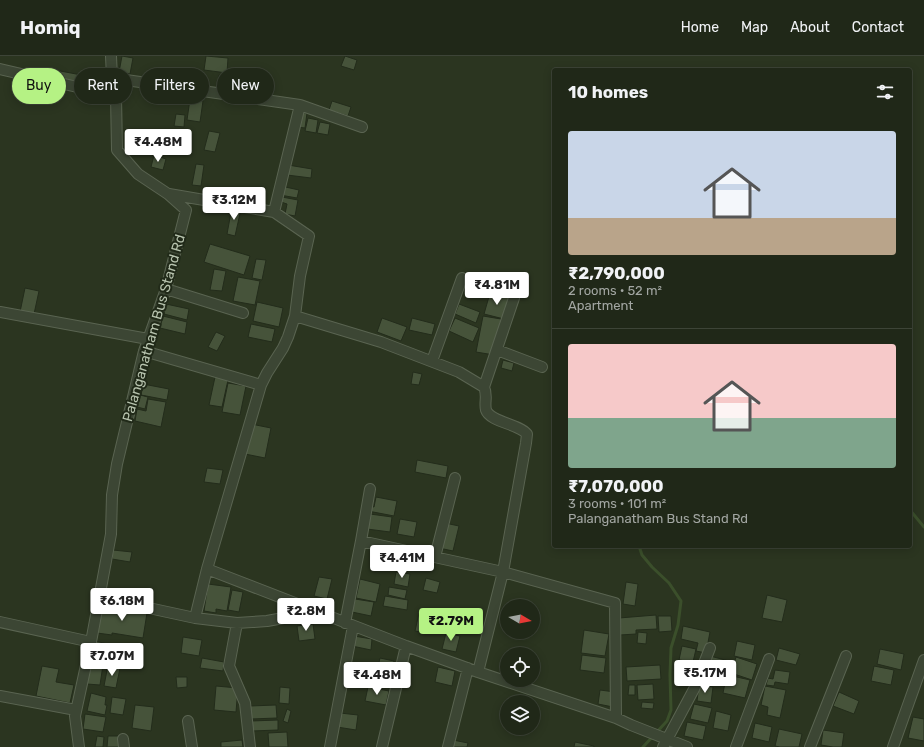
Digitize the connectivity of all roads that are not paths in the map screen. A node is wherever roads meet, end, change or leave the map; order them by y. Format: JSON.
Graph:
{"nodes":[{"id":1,"x":112,"y":56,"type":"edge"},
{"id":2,"x":112,"y":68,"type":"edge"},
{"id":3,"x":0,"y":69,"type":"edge"},
{"id":4,"x":132,"y":81,"type":"edge"},
{"id":5,"x":74,"y":86,"type":"edge"},
{"id":6,"x":116,"y":104,"type":"edge"},
{"id":7,"x":300,"y":105,"type":"junction"},
{"id":8,"x":362,"y":127,"type":"dead end"},
{"id":9,"x":168,"y":194,"type":"junction"},
{"id":10,"x":274,"y":212,"type":"junction"},
{"id":11,"x":462,"y":278,"type":"dead end"},
{"id":12,"x":166,"y":288,"type":"junction"},
{"id":13,"x":514,"y":298,"type":"dead end"},
{"id":14,"x":0,"y":312,"type":"edge"},
{"id":15,"x":243,"y":313,"type":"dead end"},
{"id":16,"x":295,"y":316,"type":"junction"},
{"id":17,"x":148,"y":339,"type":"junction"},
{"id":18,"x":497,"y":350,"type":"junction"},
{"id":19,"x":144,"y":351,"type":"junction"},
{"id":20,"x":432,"y":361,"type":"junction"},
{"id":21,"x":542,"y":367,"type":"dead end"},
{"id":22,"x":261,"y":385,"type":"junction"},
{"id":23,"x":484,"y":387,"type":"junction"},
{"id":24,"x":455,"y":478,"type":"dead end"},
{"id":25,"x":370,"y":489,"type":"dead end"},
{"id":26,"x":361,"y":541,"type":"junction"},
{"id":27,"x":435,"y":557,"type":"junction"},
{"id":28,"x":207,"y":568,"type":"junction"},
{"id":29,"x":503,"y":572,"type":"junction"},
{"id":30,"x":98,"y":597,"type":"junction"},
{"id":31,"x":316,"y":612,"type":"junction"},
{"id":32,"x":195,"y":618,"type":"junction"},
{"id":33,"x":0,"y":622,"type":"edge"},
{"id":34,"x":237,"y":623,"type":"junction"},
{"id":35,"x":349,"y":624,"type":"junction"},
{"id":36,"x":91,"y":642,"type":"junction"},
{"id":37,"x":406,"y":646,"type":"junction"},
{"id":38,"x":710,"y":648,"type":"dead end"},
{"id":39,"x":846,"y":656,"type":"dead end"},
{"id":40,"x":769,"y":659,"type":"dead end"},
{"id":41,"x":924,"y":660,"type":"edge"},
{"id":42,"x":468,"y":668,"type":"junction"},
{"id":43,"x":478,"y":672,"type":"junction"},
{"id":44,"x":0,"y":696,"type":"edge"},
{"id":45,"x":76,"y":710,"type":"junction"},
{"id":46,"x":616,"y":718,"type":"junction"},
{"id":47,"x":188,"y":720,"type":"dead end"},
{"id":48,"x":664,"y":741,"type":"edge"},
{"id":49,"x":79,"y":747,"type":"edge"},
{"id":50,"x":192,"y":747,"type":"edge"},
{"id":51,"x":250,"y":747,"type":"edge"},
{"id":52,"x":330,"y":747,"type":"edge"},
{"id":53,"x":382,"y":747,"type":"edge"},
{"id":54,"x":448,"y":747,"type":"edge"},
{"id":55,"x":687,"y":747,"type":"edge"},
{"id":56,"x":736,"y":747,"type":"edge"},
{"id":57,"x":810,"y":747,"type":"edge"},
{"id":58,"x":893,"y":747,"type":"edge"}],
"edges":[{"from":1,"to":2,"type":"street","name":"Palanganatham Bus Stand Rd"},
{"from":3,"to":5,"type":"street"},
{"from":4,"to":7,"type":"street"},
{"from":6,"to":9,"type":"street","name":"Palanganatham Bus Stand Rd"},
{"from":7,"to":8,"type":"street"},
{"from":7,"to":10,"type":"street"},
{"from":9,"to":10,"type":"street"},
{"from":9,"to":12,"type":"street","name":"Palanganatham Bus Stand Rd"},
{"from":10,"to":16,"type":"street"},
{"from":11,"to":20,"type":"street"},
{"from":12,"to":15,"type":"street"},
{"from":12,"to":17,"type":"street","name":"Palanganatham Bus Stand Rd"},
{"from":13,"to":18,"type":"street"},
{"from":14,"to":17,"type":"street"},
{"from":16,"to":20,"type":"street"},
{"from":16,"to":22,"type":"street"},
{"from":17,"to":19,"type":"street","name":"Palanganatham Bus Stand Rd"},
{"from":18,"to":21,"type":"street"},
{"from":18,"to":23,"type":"street"},
{"from":19,"to":22,"type":"street"},
{"from":19,"to":30,"type":"street","name":"Palanganatham Bus Stand Rd"},
{"from":20,"to":23,"type":"street"},
{"from":22,"to":28,"type":"street"},
{"from":23,"to":29,"type":"street"},
{"from":24,"to":27,"type":"street"},
{"from":25,"to":26,"type":"street"},
{"from":26,"to":27,"type":"street"},
{"from":26,"to":35,"type":"street"},
{"from":27,"to":29,"type":"street"},
{"from":28,"to":31,"type":"street"},
{"from":28,"to":32,"type":"street"},
{"from":29,"to":43,"type":"street"},
{"from":29,"to":46,"type":"street"},
{"from":30,"to":32,"type":"street"},
{"from":30,"to":36,"type":"street","name":"Palanganatham Bus Stand Rd"},
{"from":31,"to":34,"type":"street"},
{"from":31,"to":35,"type":"street"},
{"from":32,"to":34,"type":"street"},
{"from":33,"to":36,"type":"street"},
{"from":34,"to":51,"type":"street"},
{"from":35,"to":37,"type":"street"},
{"from":35,"to":52,"type":"street"},
{"from":36,"to":45,"type":"street","name":"Palanganatham Bus Stand Rd"},
{"from":37,"to":42,"type":"street"},
{"from":37,"to":53,"type":"street"},
{"from":38,"to":48,"type":"street"},
{"from":39,"to":57,"type":"street"},
{"from":40,"to":56,"type":"street"},
{"from":41,"to":58,"type":"street"},
{"from":42,"to":43,"type":"street"},
{"from":42,"to":54,"type":"street"},
{"from":43,"to":46,"type":"street"},
{"from":44,"to":45,"type":"street"},
{"from":45,"to":49,"type":"street","name":"Palanganatham Bus Stand Rd"},
{"from":46,"to":48,"type":"street"},
{"from":47,"to":50,"type":"street"},
{"from":48,"to":55,"type":"street"}]}
